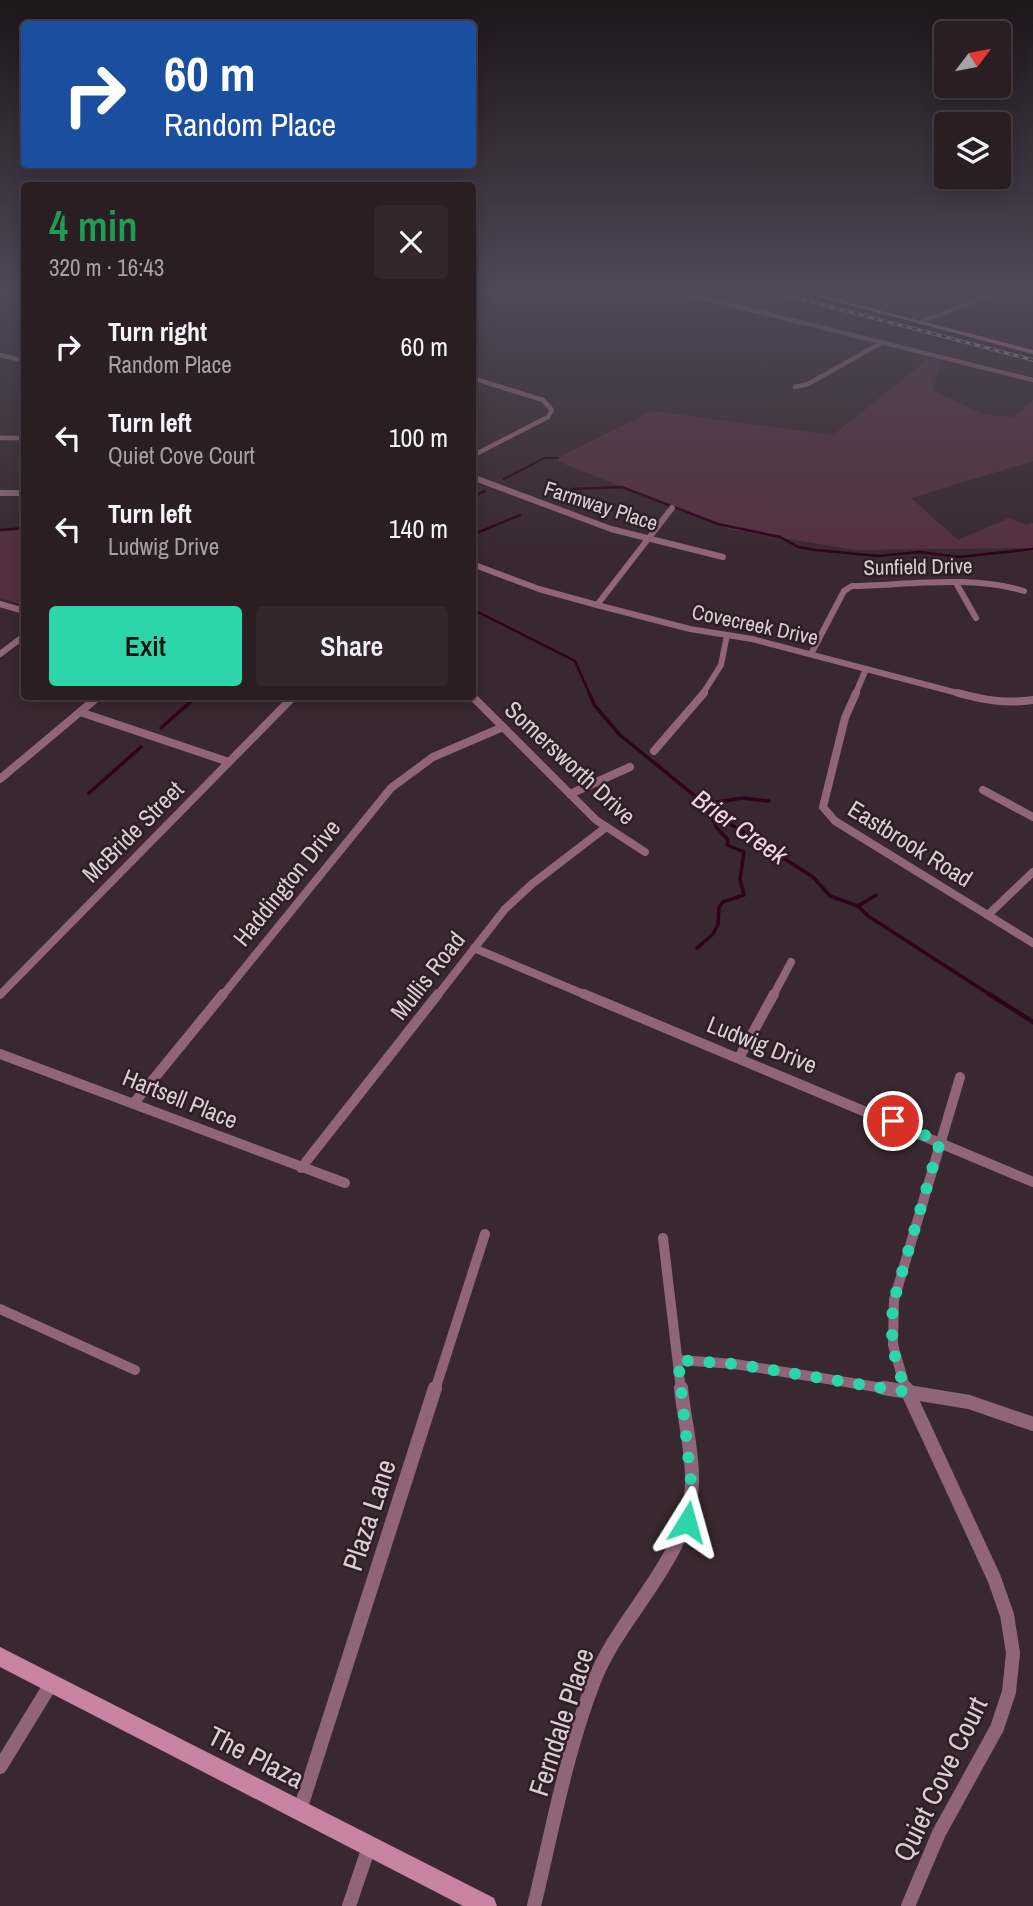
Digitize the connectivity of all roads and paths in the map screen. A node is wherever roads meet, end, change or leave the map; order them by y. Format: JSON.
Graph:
{"nodes":[{"id":1,"x":476,"y":379,"type":"edge"},
{"id":2,"x":817,"y":379,"type":"edge"},
{"id":3,"x":795,"y":387,"type":"dead end"},
{"id":4,"x":0,"y":438,"type":"edge"},
{"id":5,"x":21,"y":438,"type":"edge"},
{"id":6,"x":476,"y":454,"type":"edge"},
{"id":7,"x":476,"y":479,"type":"edge"},
{"id":8,"x":0,"y":493,"type":"edge"},
{"id":9,"x":21,"y":493,"type":"edge"},
{"id":10,"x":672,"y":508,"type":"dead end"},
{"id":11,"x":648,"y":538,"type":"junction"},
{"id":12,"x":723,"y":557,"type":"dead end"},
{"id":13,"x":476,"y":566,"type":"edge"},
{"id":14,"x":956,"y":583,"type":"junction"},
{"id":15,"x":1024,"y":592,"type":"dead end"},
{"id":16,"x":0,"y":604,"type":"edge"},
{"id":17,"x":597,"y":605,"type":"junction"},
{"id":18,"x":21,"y":610,"type":"edge"},
{"id":19,"x":976,"y":618,"type":"dead end"},
{"id":20,"x":727,"y":635,"type":"junction"},
{"id":21,"x":21,"y":638,"type":"edge"},
{"id":22,"x":0,"y":654,"type":"edge"},
{"id":23,"x":811,"y":654,"type":"junction"},
{"id":24,"x":866,"y":669,"type":"junction"},
{"id":25,"x":94,"y":700,"type":"edge"},
{"id":26,"x":290,"y":700,"type":"edge"},
{"id":27,"x":476,"y":700,"type":"edge"},
{"id":28,"x":1033,"y":700,"type":"edge"},
{"id":29,"x":80,"y":712,"type":"junction"},
{"id":30,"x":503,"y":727,"type":"junction"},
{"id":31,"x":654,"y":751,"type":"dead end"},
{"id":32,"x":229,"y":762,"type":"junction"},
{"id":33,"x":630,"y":767,"type":"dead end"},
{"id":34,"x":0,"y":779,"type":"edge"},
{"id":35,"x":983,"y":790,"type":"dead end"},
{"id":36,"x":570,"y":794,"type":"junction"},
{"id":37,"x":1033,"y":817,"type":"edge"},
{"id":38,"x":605,"y":828,"type":"junction"},
{"id":39,"x":645,"y":852,"type":"dead end"},
{"id":40,"x":1033,"y":872,"type":"edge"},
{"id":41,"x":988,"y":915,"type":"junction"},
{"id":42,"x":1033,"y":943,"type":"edge"},
{"id":43,"x":474,"y":948,"type":"junction"},
{"id":44,"x":792,"y":962,"type":"dead end"},
{"id":45,"x":0,"y":995,"type":"edge"},
{"id":46,"x":0,"y":1054,"type":"edge"},
{"id":47,"x":739,"y":1058,"type":"junction"},
{"id":48,"x":960,"y":1077,"type":"dead end"},
{"id":49,"x":134,"y":1103,"type":"junction"},
{"id":50,"x":940,"y":1142,"type":"junction"},
{"id":51,"x":300,"y":1168,"type":"junction"},
{"id":52,"x":1033,"y":1182,"type":"edge"},
{"id":53,"x":345,"y":1183,"type":"dead end"},
{"id":54,"x":485,"y":1234,"type":"dead end"},
{"id":55,"x":663,"y":1238,"type":"dead end"},
{"id":56,"x":0,"y":1309,"type":"edge"},
{"id":57,"x":678,"y":1360,"type":"junction"},
{"id":58,"x":135,"y":1370,"type":"dead end"},
{"id":59,"x":907,"y":1392,"type":"junction"},
{"id":60,"x":1033,"y":1424,"type":"edge"},
{"id":61,"x":0,"y":1657,"type":"edge"},
{"id":62,"x":51,"y":1684,"type":"junction"},
{"id":63,"x":0,"y":1767,"type":"edge"},
{"id":64,"x":300,"y":1810,"type":"junction"},
{"id":65,"x":369,"y":1846,"type":"junction"},
{"id":66,"x":349,"y":1906,"type":"edge"},
{"id":67,"x":486,"y":1906,"type":"edge"},
{"id":68,"x":534,"y":1906,"type":"edge"},
{"id":69,"x":908,"y":1906,"type":"edge"}],
"edges":[{"from":1,"to":6,"type":"street"},
{"from":2,"to":3,"type":"street"},
{"from":4,"to":5,"type":"street"},
{"from":7,"to":11,"type":"street","name":"Farmway Place"},
{"from":8,"to":9,"type":"street"},
{"from":10,"to":11,"type":"street"},
{"from":11,"to":12,"type":"street","name":"Farmway Place"},
{"from":11,"to":17,"type":"street"},
{"from":13,"to":17,"type":"street","name":"Covecreek Drive"},
{"from":14,"to":15,"type":"street","name":"Sunfield Drive"},
{"from":14,"to":19,"type":"street"},
{"from":14,"to":23,"type":"street","name":"Sunfield Drive"},
{"from":16,"to":18,"type":"street"},
{"from":17,"to":20,"type":"street","name":"Covecreek Drive"},
{"from":20,"to":23,"type":"street","name":"Covecreek Drive"},
{"from":20,"to":31,"type":"street"},
{"from":21,"to":22,"type":"street"},
{"from":23,"to":24,"type":"street","name":"Covecreek Drive"},
{"from":24,"to":28,"type":"street","name":"Covecreek Drive"},
{"from":24,"to":41,"type":"street","name":"Eastbrook Road"},
{"from":25,"to":29,"type":"street"},
{"from":26,"to":32,"type":"street","name":"McBride Street"},
{"from":27,"to":30,"type":"street","name":"Somersworth Drive"},
{"from":29,"to":32,"type":"street"},
{"from":29,"to":34,"type":"street"},
{"from":30,"to":36,"type":"street","name":"Somersworth Drive"},
{"from":30,"to":49,"type":"street","name":"Haddington Drive"},
{"from":32,"to":45,"type":"street","name":"McBride Street"},
{"from":33,"to":36,"type":"street"},
{"from":35,"to":37,"type":"street"},
{"from":36,"to":38,"type":"street","name":"Somersworth Drive"},
{"from":38,"to":39,"type":"street","name":"Somersworth Drive"},
{"from":38,"to":43,"type":"street","name":"Mullis Road"},
{"from":40,"to":41,"type":"street"},
{"from":41,"to":42,"type":"street","name":"Eastbrook Road"},
{"from":43,"to":47,"type":"street","name":"Ludwig Drive"},
{"from":43,"to":51,"type":"street","name":"Mullis Road"},
{"from":44,"to":47,"type":"street"},
{"from":46,"to":49,"type":"street","name":"Hartsell Place"},
{"from":47,"to":50,"type":"street","name":"Ludwig Drive"},
{"from":48,"to":50,"type":"street","name":"Quiet Cove Court"},
{"from":49,"to":51,"type":"street","name":"Hartsell Place"},
{"from":50,"to":52,"type":"street","name":"Ludwig Drive"},
{"from":50,"to":59,"type":"street","name":"Quiet Cove Court"},
{"from":51,"to":53,"type":"street","name":"Hartsell Place"},
{"from":54,"to":64,"type":"street","name":"Plaza Lane"},
{"from":55,"to":57,"type":"street","name":"Ferndale Place"},
{"from":56,"to":58,"type":"street"},
{"from":57,"to":59,"type":"street"},
{"from":57,"to":68,"type":"street","name":"Ferndale Place"},
{"from":59,"to":60,"type":"street"},
{"from":59,"to":69,"type":"street","name":"Quiet Cove Court"},
{"from":61,"to":62,"type":"street","name":"The Plaza"},
{"from":62,"to":63,"type":"street"},
{"from":62,"to":64,"type":"street","name":"The Plaza"},
{"from":64,"to":65,"type":"street","name":"The Plaza"},
{"from":65,"to":66,"type":"street"},
{"from":65,"to":67,"type":"street","name":"The Plaza"}]}
